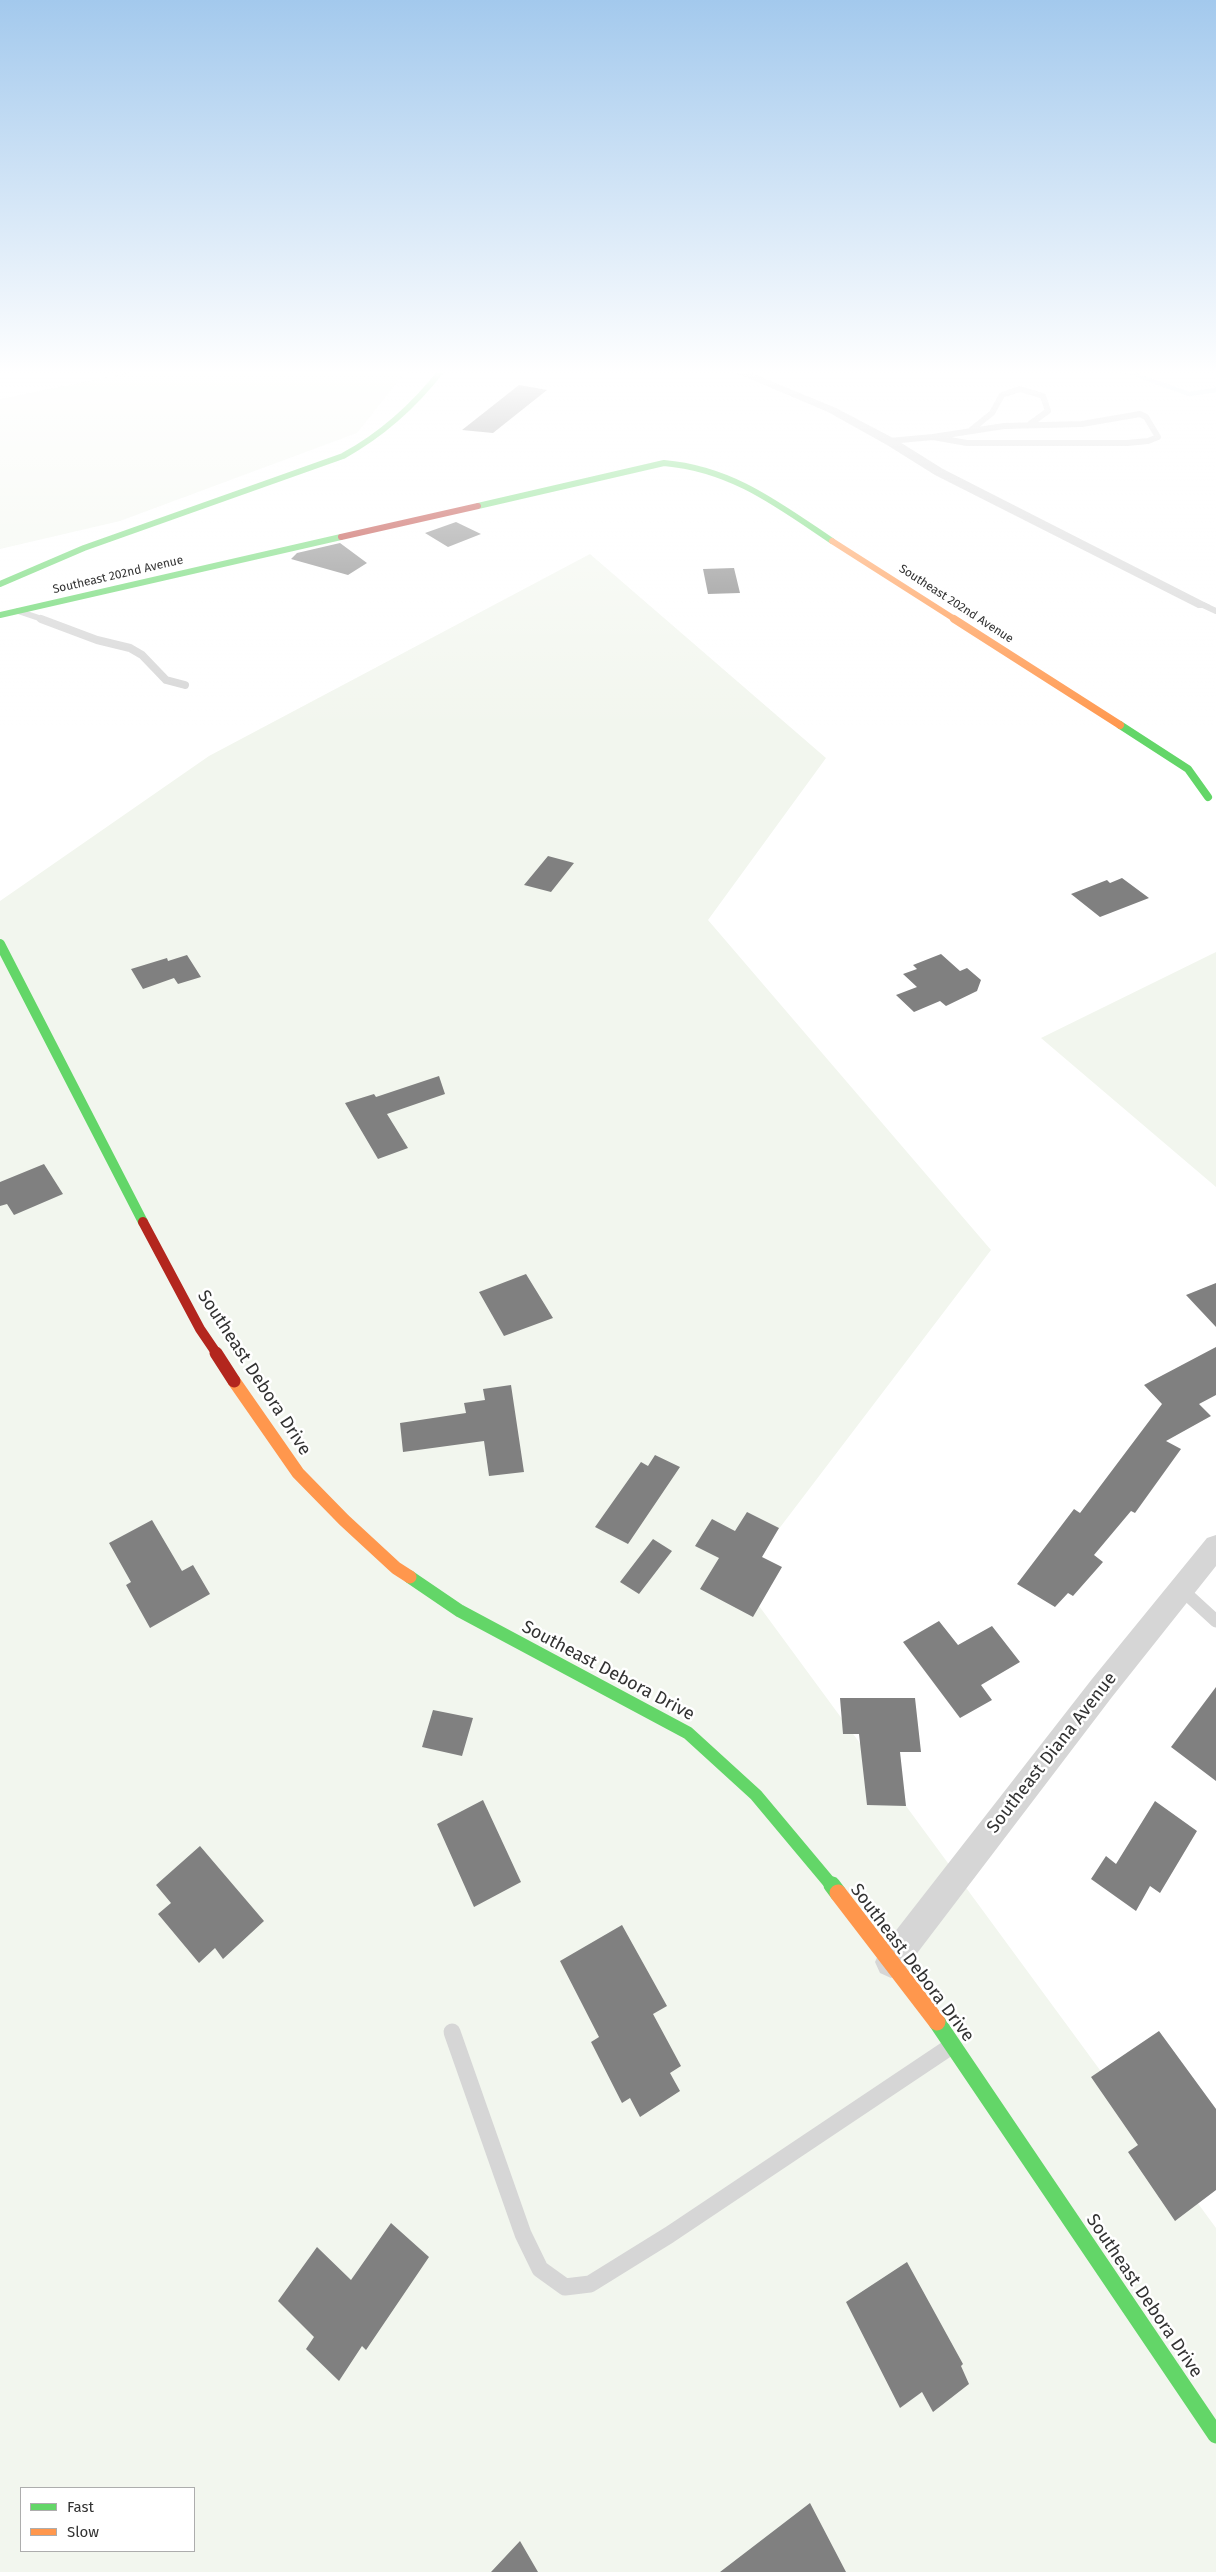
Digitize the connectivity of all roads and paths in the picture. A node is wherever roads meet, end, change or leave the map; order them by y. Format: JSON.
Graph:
{"nodes":[{"id":1,"x":247,"y":490,"type":"edge"},
{"id":2,"x":546,"y":490,"type":"edge"},
{"id":3,"x":753,"y":490,"type":"edge"},
{"id":4,"x":975,"y":490,"type":"edge"},
{"id":5,"x":0,"y":584,"type":"edge"},
{"id":6,"x":1204,"y":605,"type":"joint"},
{"id":7,"x":18,"y":611,"type":"junction"},
{"id":8,"x":1216,"y":611,"type":"edge"},
{"id":9,"x":0,"y":615,"type":"edge"},
{"id":10,"x":185,"y":685,"type":"dead end"},
{"id":11,"x":1208,"y":797,"type":"dead end"},
{"id":12,"x":0,"y":944,"type":"edge"},
{"id":13,"x":1216,"y":1546,"type":"edge"},
{"id":14,"x":1181,"y":1589,"type":"junction"},
{"id":15,"x":1216,"y":1621,"type":"edge"},
{"id":16,"x":891,"y":1962,"type":"junction"},
{"id":17,"x":452,"y":2032,"type":"dead end"},
{"id":18,"x":953,"y":2045,"type":"junction"},
{"id":19,"x":1216,"y":2435,"type":"edge"}],
"edges":[{"from":1,"to":5,"type":"street"},
{"from":2,"to":7,"type":"street","name":"Southeast 202nd Avenue"},
{"from":3,"to":11,"type":"street","name":"Southeast 202nd Avenue"},
{"from":4,"to":6,"type":"street"},
{"from":6,"to":8,"type":"lane"},
{"from":7,"to":9,"type":"street","name":"Southeast 202nd Avenue"},
{"from":7,"to":10,"type":"lane"},
{"from":12,"to":16,"type":"street","name":"Southeast Debora Drive"},
{"from":13,"to":14,"type":"street","name":"Southeast Diana Avenue"},
{"from":14,"to":15,"type":"lane"},
{"from":14,"to":16,"type":"street","name":"Southeast Diana Avenue"},
{"from":16,"to":18,"type":"street","name":"Southeast Debora Drive"},
{"from":17,"to":18,"type":"lane"},
{"from":18,"to":19,"type":"street","name":"Southeast Debora Drive"}]}
